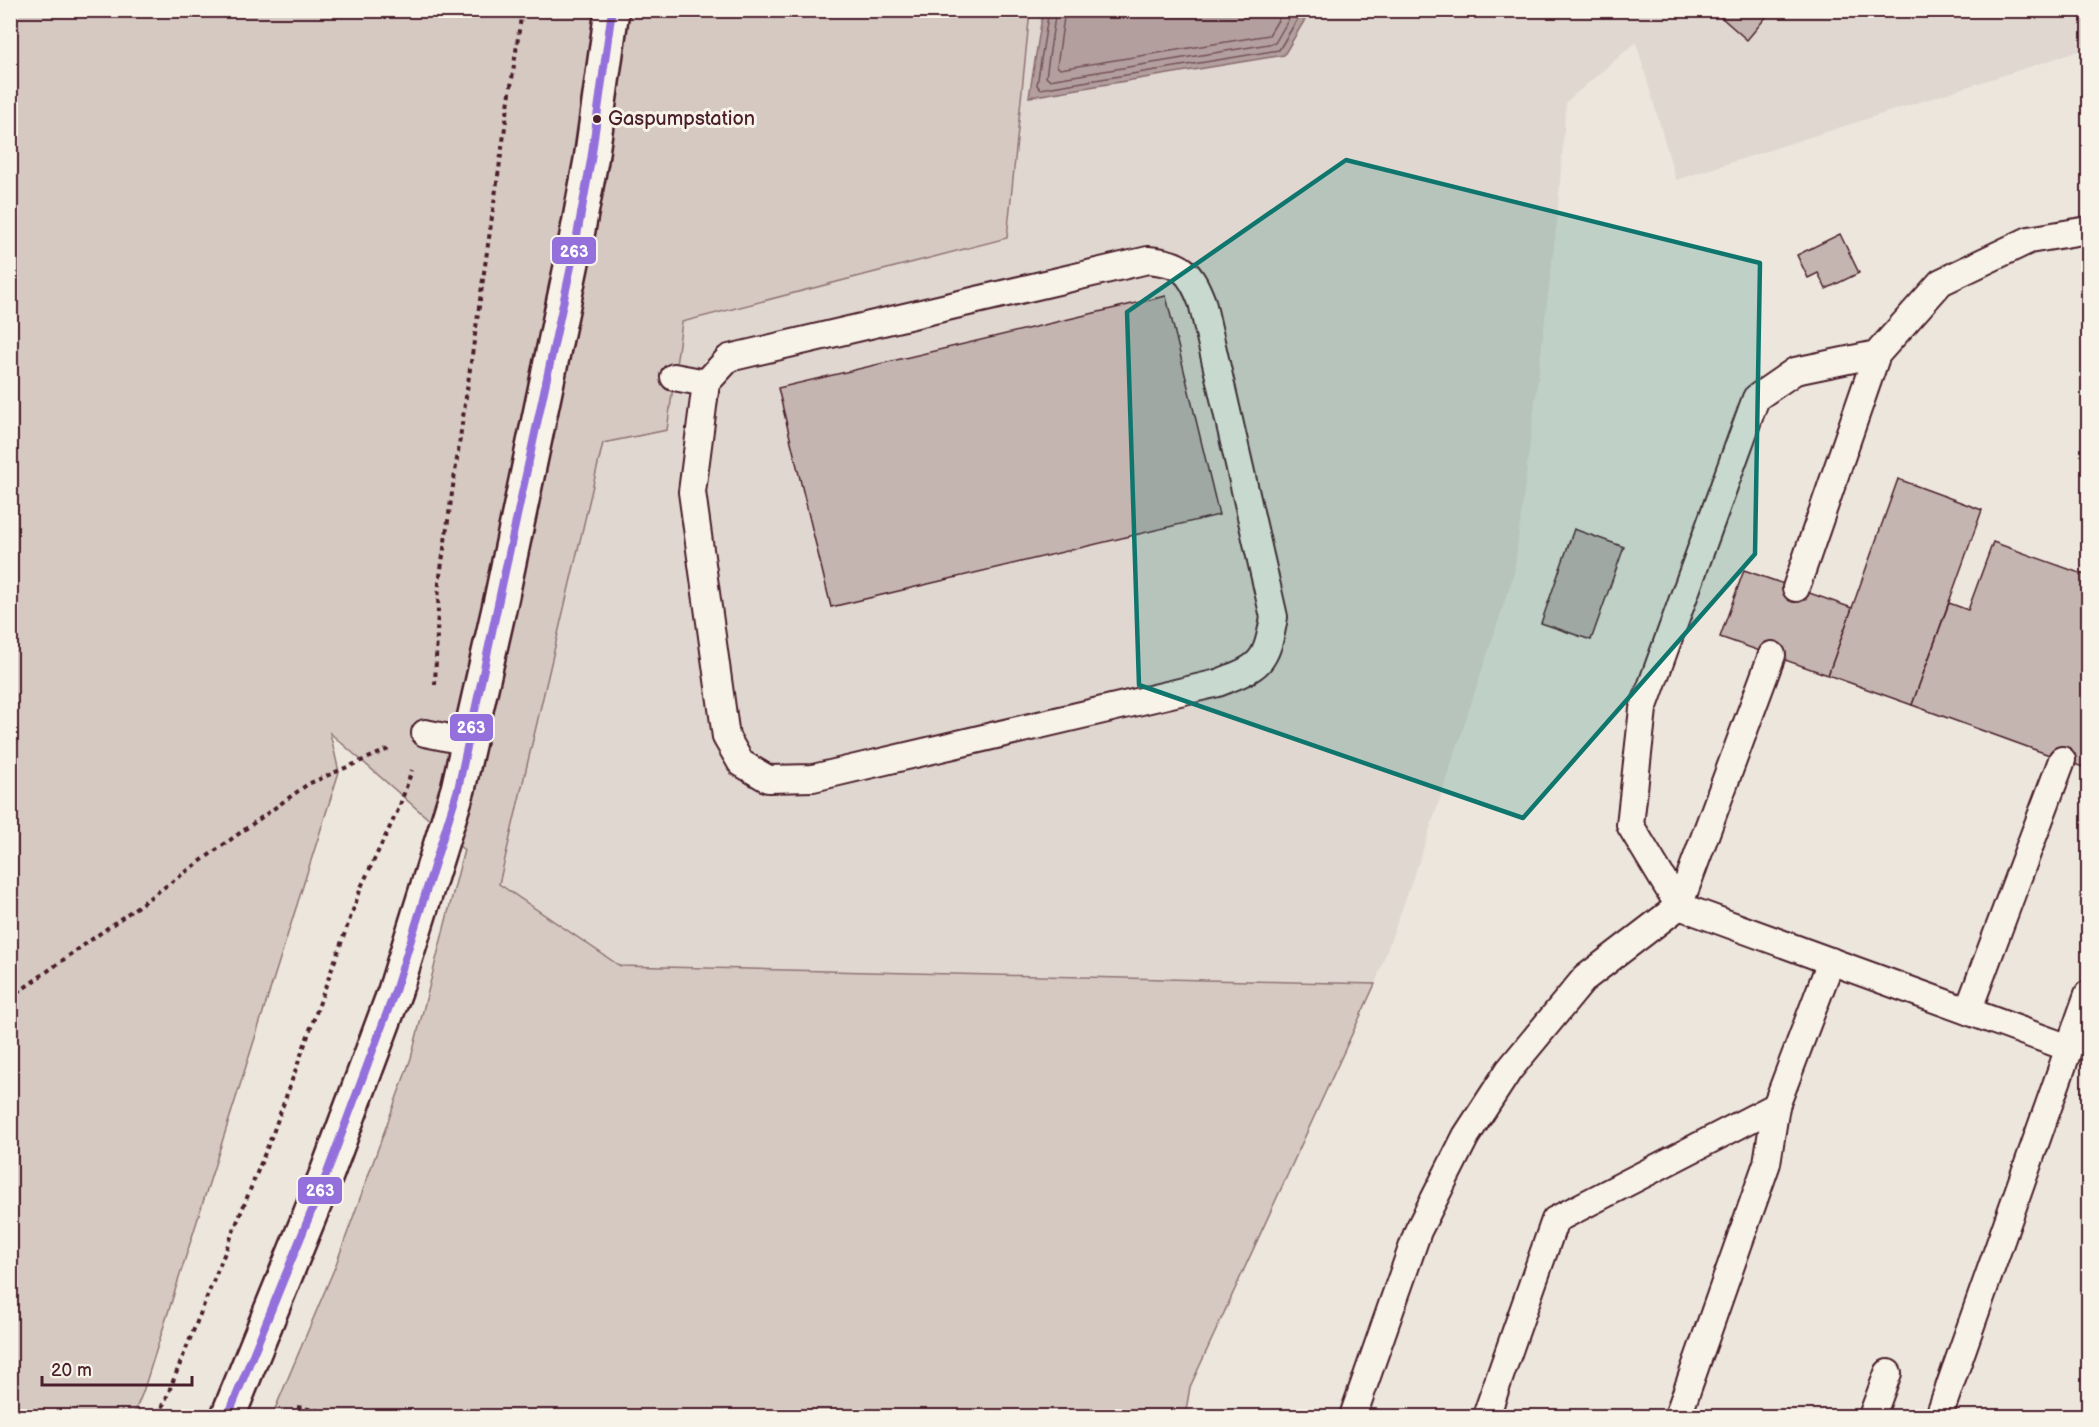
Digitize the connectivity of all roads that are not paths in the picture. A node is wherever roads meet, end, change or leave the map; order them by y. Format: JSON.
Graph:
{"nodes":[{"id":1,"x":612,"y":10,"type":"edge"},
{"id":2,"x":2088,"y":230,"type":"edge"},
{"id":3,"x":1877,"y":354,"type":"junction"},
{"id":4,"x":674,"y":377,"type":"dead end"},
{"id":5,"x":706,"y":383,"type":"junction"},
{"id":6,"x":1796,"y":588,"type":"dead end"},
{"id":7,"x":1772,"y":656,"type":"dead end"},
{"id":8,"x":426,"y":733,"type":"road end"},
{"id":9,"x":470,"y":742,"type":"junction"},
{"id":10,"x":2061,"y":759,"type":"dead end"},
{"id":11,"x":1679,"y":906,"type":"junction"},
{"id":12,"x":1832,"y":961,"type":"junction"},
{"id":13,"x":2088,"y":994,"type":"edge"},
{"id":14,"x":1968,"y":1011,"type":"junction"},
{"id":15,"x":2069,"y":1048,"type":"junction"},
{"id":16,"x":1776,"y":1106,"type":"junction"},
{"id":17,"x":1888,"y":1372,"type":"dead end"},
{"id":18,"x":228,"y":1416,"type":"edge"},
{"id":19,"x":1353,"y":1416,"type":"edge"},
{"id":20,"x":1486,"y":1416,"type":"edge"},
{"id":21,"x":1678,"y":1416,"type":"edge"},
{"id":22,"x":1872,"y":1416,"type":"edge"},
{"id":23,"x":1939,"y":1416,"type":"edge"}],
"edges":[{"from":1,"to":9,"type":"main road"},
{"from":2,"to":3,"type":"lane"},
{"from":3,"to":6,"type":"lane"},
{"from":3,"to":11,"type":"lane"},
{"from":4,"to":5,"type":"lane"},
{"from":5,"to":5,"type":"lane"},
{"from":7,"to":11,"type":"lane"},
{"from":8,"to":9,"type":"lane"},
{"from":9,"to":18,"type":"main road"},
{"from":10,"to":14,"type":"lane"},
{"from":11,"to":12,"type":"lane"},
{"from":11,"to":19,"type":"lane"},
{"from":12,"to":14,"type":"lane"},
{"from":12,"to":16,"type":"lane"},
{"from":13,"to":15,"type":"lane"},
{"from":14,"to":15,"type":"lane"},
{"from":15,"to":23,"type":"lane"},
{"from":16,"to":20,"type":"lane"},
{"from":16,"to":21,"type":"lane"},
{"from":17,"to":22,"type":"lane"}]}
